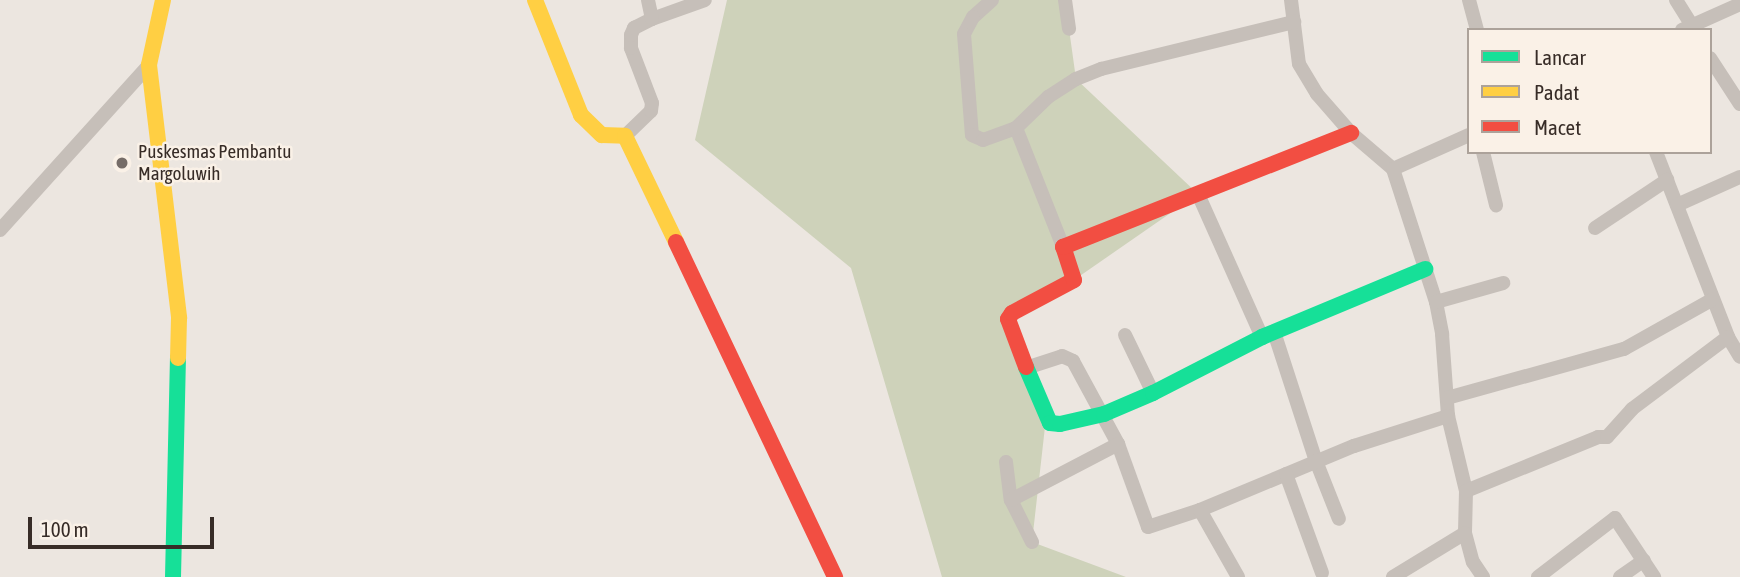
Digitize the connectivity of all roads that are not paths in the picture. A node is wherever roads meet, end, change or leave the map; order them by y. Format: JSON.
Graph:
{"nodes":[{"id":1,"x":163,"y":0,"type":"edge"},
{"id":2,"x":535,"y":0,"type":"edge"},
{"id":3,"x":648,"y":0,"type":"edge"},
{"id":4,"x":705,"y":0,"type":"edge"},
{"id":5,"x":992,"y":0,"type":"edge"},
{"id":6,"x":1065,"y":0,"type":"edge"},
{"id":7,"x":1291,"y":0,"type":"edge"},
{"id":8,"x":1468,"y":0,"type":"edge"},
{"id":9,"x":1676,"y":0,"type":"edge"},
{"id":10,"x":1740,"y":4,"type":"edge"},
{"id":11,"x":652,"y":19,"type":"junction"},
{"id":12,"x":1294,"y":22,"type":"junction"},
{"id":13,"x":1475,"y":28,"type":"edge"},
{"id":14,"x":1690,"y":28,"type":"edge"},
{"id":15,"x":1069,"y":29,"type":"dead end"},
{"id":16,"x":1712,"y":61,"type":"edge"},
{"id":17,"x":149,"y":65,"type":"junction"},
{"id":18,"x":1740,"y":104,"type":"edge"},
{"id":19,"x":1016,"y":128,"type":"junction"},
{"id":20,"x":1350,"y":133,"type":"junction"},
{"id":21,"x":625,"y":136,"type":"junction"},
{"id":22,"x":1467,"y":136,"type":"edge"},
{"id":23,"x":1483,"y":154,"type":"edge"},
{"id":24,"x":1657,"y":154,"type":"edge"},
{"id":25,"x":1393,"y":169,"type":"junction"},
{"id":26,"x":1740,"y":177,"type":"edge"},
{"id":27,"x":1667,"y":180,"type":"junction"},
{"id":28,"x":1199,"y":194,"type":"junction"},
{"id":29,"x":1496,"y":205,"type":"dead end"},
{"id":30,"x":1676,"y":205,"type":"junction"},
{"id":31,"x":1595,"y":228,"type":"dead end"},
{"id":32,"x":0,"y":230,"type":"edge"},
{"id":33,"x":1063,"y":247,"type":"junction"},
{"id":34,"x":1425,"y":269,"type":"junction"},
{"id":35,"x":1503,"y":283,"type":"dead end"},
{"id":36,"x":1713,"y":299,"type":"junction"},
{"id":37,"x":1436,"y":302,"type":"junction"},
{"id":38,"x":1268,"y":334,"type":"junction"},
{"id":39,"x":1125,"y":335,"type":"dead end"},
{"id":40,"x":1728,"y":337,"type":"junction"},
{"id":41,"x":1740,"y":356,"type":"edge"},
{"id":42,"x":1026,"y":368,"type":"junction"},
{"id":43,"x":1153,"y":393,"type":"junction"},
{"id":44,"x":1447,"y":398,"type":"junction"},
{"id":45,"x":1104,"y":414,"type":"junction"},
{"id":46,"x":1448,"y":416,"type":"junction"},
{"id":47,"x":1118,"y":444,"type":"junction"},
{"id":48,"x":1316,"y":461,"type":"junction"},
{"id":49,"x":1006,"y":462,"type":"dead end"},
{"id":50,"x":1286,"y":474,"type":"junction"},
{"id":51,"x":1466,"y":491,"type":"junction"},
{"id":52,"x":1011,"y":500,"type":"junction"},
{"id":53,"x":1200,"y":510,"type":"junction"},
{"id":54,"x":1339,"y":519,"type":"dead end"},
{"id":55,"x":1465,"y":533,"type":"junction"},
{"id":56,"x":1032,"y":542,"type":"dead end"},
{"id":57,"x":1644,"y":560,"type":"junction"},
{"id":58,"x":1320,"y":576,"type":"edge"},
{"id":59,"x":173,"y":577,"type":"edge"},
{"id":60,"x":835,"y":577,"type":"edge"},
{"id":61,"x":1238,"y":577,"type":"edge"},
{"id":62,"x":1393,"y":577,"type":"edge"},
{"id":63,"x":1483,"y":577,"type":"edge"},
{"id":64,"x":1538,"y":577,"type":"edge"},
{"id":65,"x":1620,"y":577,"type":"edge"},
{"id":66,"x":1654,"y":577,"type":"edge"}],
"edges":[{"from":1,"to":17,"type":"street"},
{"from":2,"to":21,"type":"street"},
{"from":3,"to":11,"type":"street"},
{"from":4,"to":11,"type":"street"},
{"from":5,"to":19,"type":"street"},
{"from":6,"to":15,"type":"street"},
{"from":7,"to":12,"type":"street"},
{"from":8,"to":13,"type":"street"},
{"from":9,"to":14,"type":"street"},
{"from":10,"to":14,"type":"street"},
{"from":11,"to":21,"type":"street"},
{"from":12,"to":19,"type":"street"},
{"from":12,"to":20,"type":"street"},
{"from":16,"to":18,"type":"street"},
{"from":17,"to":32,"type":"street"},
{"from":17,"to":59,"type":"street"},
{"from":19,"to":33,"type":"street"},
{"from":20,"to":25,"type":"street"},
{"from":20,"to":28,"type":"street"},
{"from":21,"to":60,"type":"street"},
{"from":22,"to":25,"type":"street"},
{"from":23,"to":29,"type":"street"},
{"from":24,"to":27,"type":"street"},
{"from":25,"to":34,"type":"street"},
{"from":26,"to":30,"type":"street"},
{"from":27,"to":30,"type":"street"},
{"from":27,"to":31,"type":"street"},
{"from":28,"to":33,"type":"street"},
{"from":28,"to":38,"type":"street"},
{"from":30,"to":36,"type":"street"},
{"from":33,"to":42,"type":"street"},
{"from":34,"to":37,"type":"street"},
{"from":34,"to":38,"type":"street"},
{"from":35,"to":37,"type":"street"},
{"from":36,"to":40,"type":"street"},
{"from":36,"to":44,"type":"street"},
{"from":37,"to":44,"type":"street"},
{"from":38,"to":43,"type":"street"},
{"from":38,"to":48,"type":"street"},
{"from":39,"to":43,"type":"street"},
{"from":40,"to":41,"type":"street"},
{"from":40,"to":51,"type":"street"},
{"from":42,"to":45,"type":"street"},
{"from":42,"to":45,"type":"street"},
{"from":43,"to":45,"type":"street"},
{"from":44,"to":46,"type":"street"},
{"from":45,"to":47,"type":"street"},
{"from":46,"to":48,"type":"street"},
{"from":46,"to":51,"type":"street"},
{"from":47,"to":52,"type":"street"},
{"from":47,"to":53,"type":"street"},
{"from":48,"to":50,"type":"street"},
{"from":48,"to":54,"type":"street"},
{"from":49,"to":52,"type":"street"},
{"from":50,"to":53,"type":"street"},
{"from":50,"to":58,"type":"street"},
{"from":51,"to":55,"type":"street"},
{"from":52,"to":56,"type":"street"},
{"from":53,"to":61,"type":"street"},
{"from":55,"to":62,"type":"street"},
{"from":55,"to":63,"type":"street"},
{"from":57,"to":64,"type":"street"},
{"from":57,"to":65,"type":"street"},
{"from":57,"to":66,"type":"street"}]}
